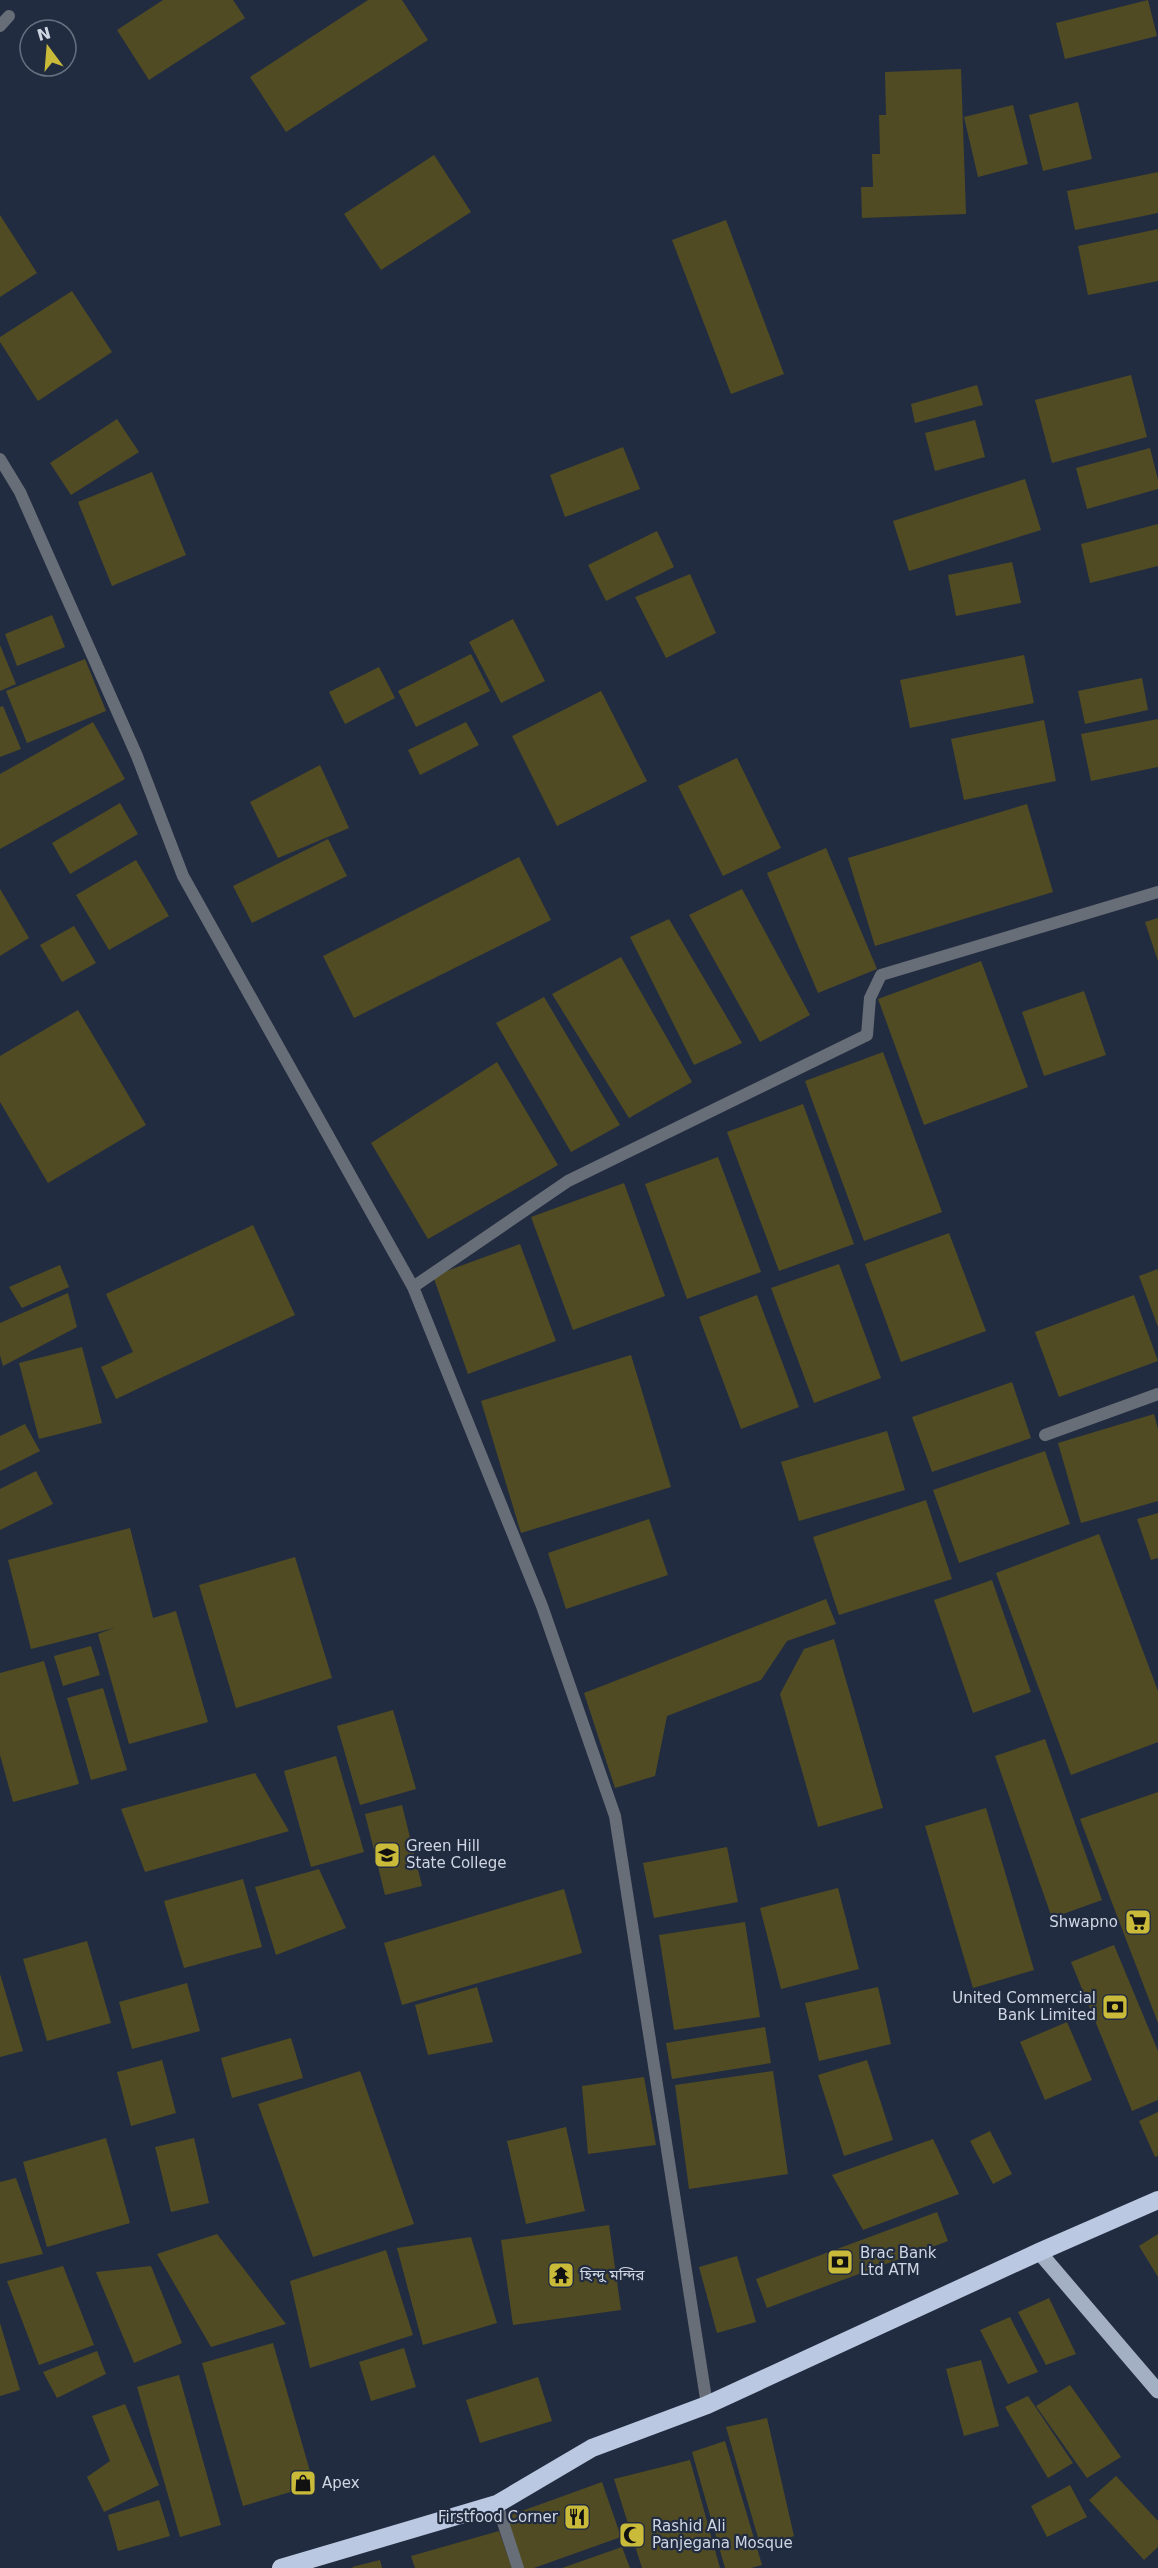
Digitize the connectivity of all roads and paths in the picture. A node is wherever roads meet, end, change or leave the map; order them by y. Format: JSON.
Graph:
{"nodes":[{"id":1,"x":9,"y":16,"type":"dead end"},
{"id":2,"x":0,"y":26,"type":"edge"},
{"id":3,"x":0,"y":459,"type":"edge"},
{"id":4,"x":1158,"y":892,"type":"edge"},
{"id":5,"x":413,"y":1287,"type":"junction"},
{"id":6,"x":1158,"y":1394,"type":"edge"},
{"id":7,"x":1045,"y":1435,"type":"dead end"},
{"id":8,"x":1158,"y":2200,"type":"edge"},
{"id":9,"x":1039,"y":2252,"type":"junction"},
{"id":10,"x":1158,"y":2391,"type":"edge"},
{"id":11,"x":707,"y":2405,"type":"junction"},
{"id":12,"x":497,"y":2504,"type":"junction"},
{"id":13,"x":281,"y":2568,"type":"edge"},
{"id":14,"x":518,"y":2568,"type":"edge"}],
"edges":[{"from":1,"to":2,"type":"street"},
{"from":3,"to":5,"type":"street"},
{"from":4,"to":5,"type":"street"},
{"from":5,"to":11,"type":"street"},
{"from":6,"to":7,"type":"street"},
{"from":8,"to":9,"type":"highway"},
{"from":9,"to":10,"type":"main road"},
{"from":9,"to":11,"type":"highway"},
{"from":11,"to":12,"type":"highway"},
{"from":12,"to":13,"type":"highway"},
{"from":12,"to":14,"type":"street"}]}
